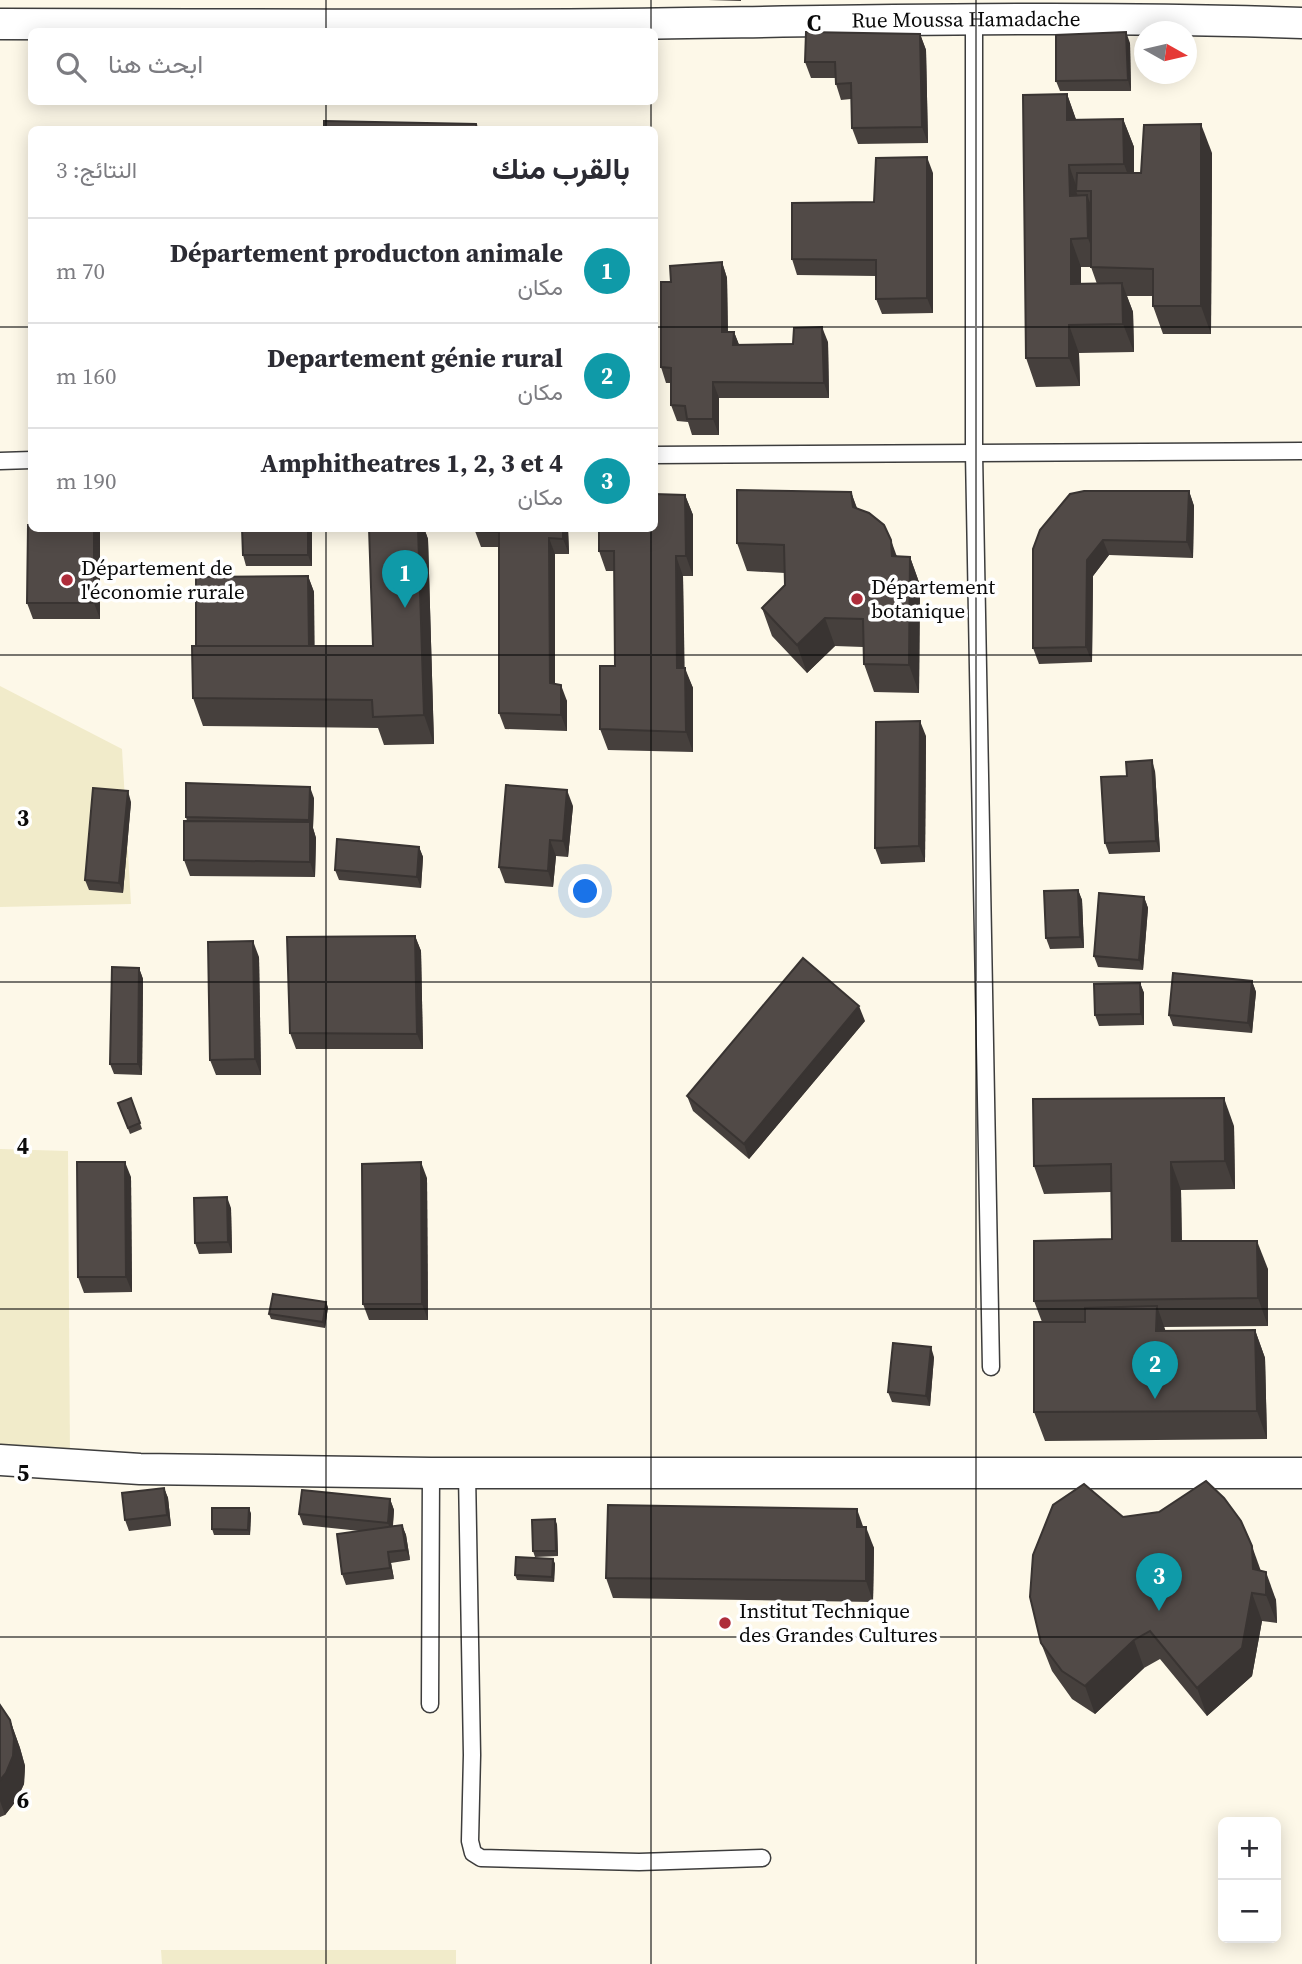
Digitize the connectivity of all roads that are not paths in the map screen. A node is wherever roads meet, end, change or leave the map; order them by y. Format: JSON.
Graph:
{"nodes":[{"id":1,"x":974,"y":10,"type":"edge"},
{"id":2,"x":1229,"y":10,"type":"edge"},
{"id":3,"x":503,"y":13,"type":"edge"},
{"id":4,"x":1302,"y":23,"type":"edge"},
{"id":5,"x":0,"y":24,"type":"edge"},
{"id":6,"x":1302,"y":451,"type":"edge"},
{"id":7,"x":974,"y":453,"type":"junction"},
{"id":8,"x":658,"y":455,"type":"edge"},
{"id":9,"x":28,"y":460,"type":"edge"},
{"id":10,"x":0,"y":461,"type":"edge"},
{"id":11,"x":991,"y":1367,"type":"dead end"},
{"id":12,"x":0,"y":1460,"type":"edge"},
{"id":13,"x":431,"y":1473,"type":"junction"},
{"id":14,"x":1302,"y":1473,"type":"edge"},
{"id":15,"x":467,"y":1474,"type":"junction"},
{"id":16,"x":430,"y":1704,"type":"dead end"},
{"id":17,"x":762,"y":1858,"type":"dead end"}],
"edges":[{"from":1,"to":2,"type":"street","name":"Rue Moussa Hamadache"},
{"from":1,"to":3,"type":"street","name":"Rue Moussa Hamadache"},
{"from":1,"to":7,"type":"lane"},
{"from":2,"to":4,"type":"street","name":"Rue Moussa Hamadache"},
{"from":3,"to":5,"type":"street","name":"Rue Moussa Hamadache"},
{"from":6,"to":7,"type":"lane"},
{"from":7,"to":8,"type":"lane"},
{"from":7,"to":11,"type":"lane"},
{"from":9,"to":10,"type":"lane"},
{"from":12,"to":13,"type":"street"},
{"from":13,"to":15,"type":"street"},
{"from":13,"to":16,"type":"lane"},
{"from":14,"to":15,"type":"street"},
{"from":15,"to":17,"type":"lane"}]}
